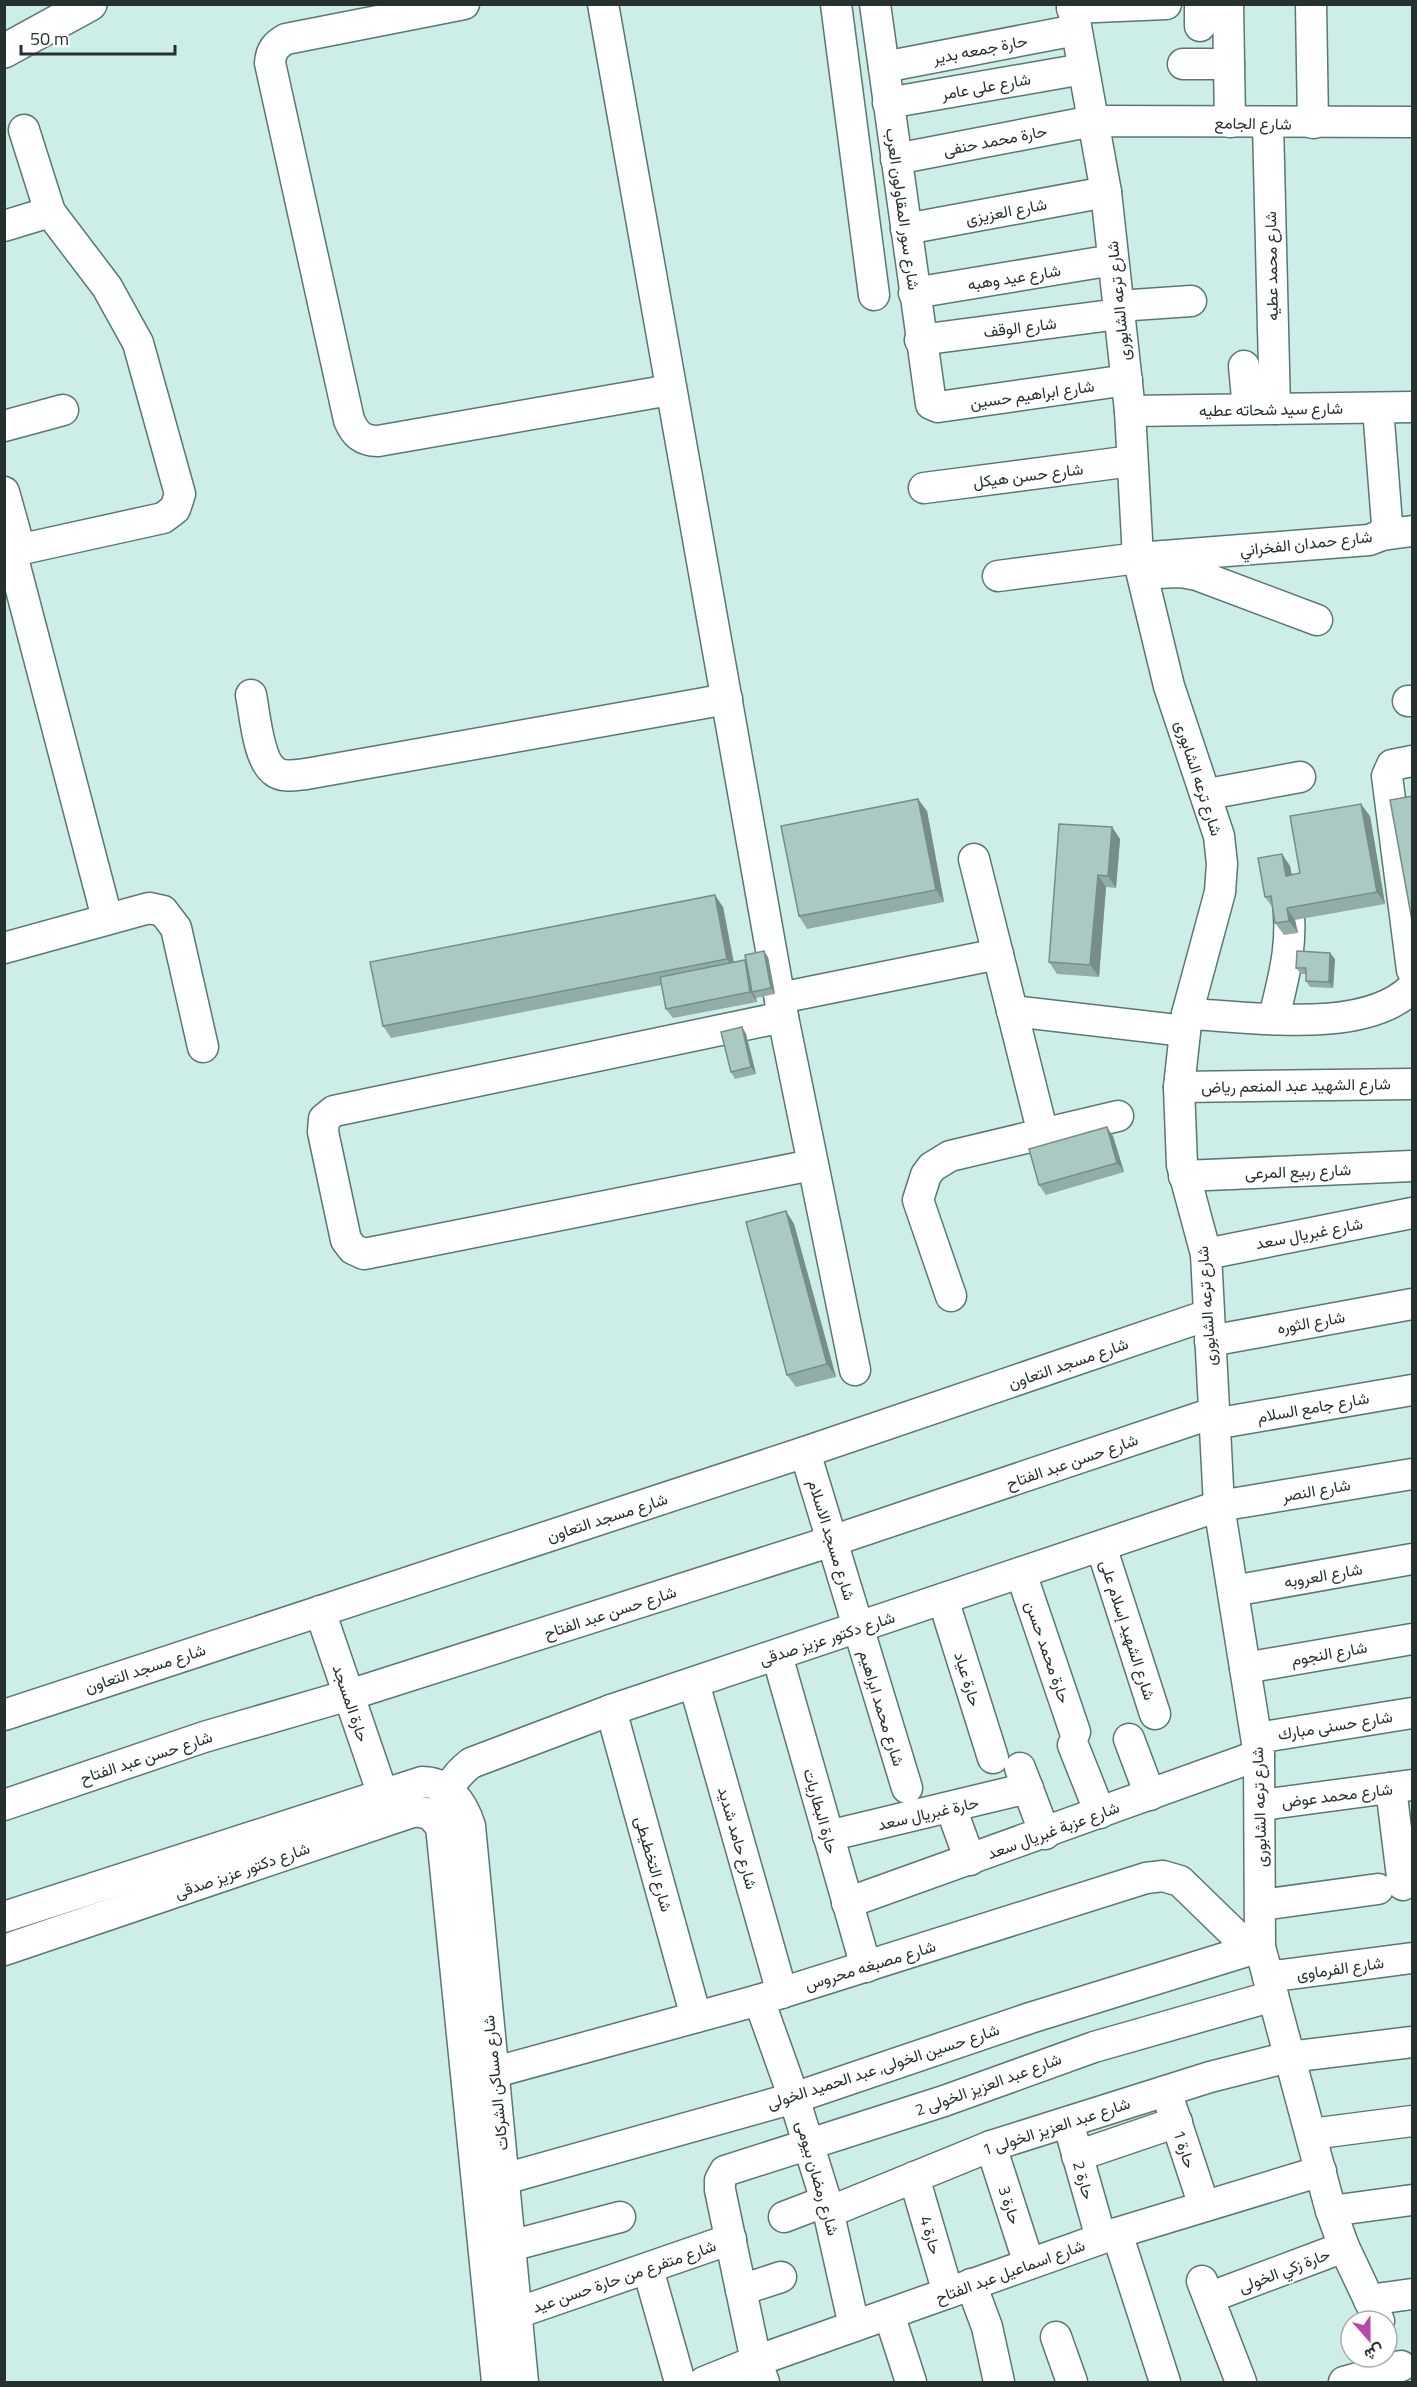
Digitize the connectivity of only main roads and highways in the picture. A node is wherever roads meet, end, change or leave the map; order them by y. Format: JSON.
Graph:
{"nodes":[{"id":1,"x":79,"y":8,"type":"edge"},
{"id":2,"x":4,"y":51,"type":"edge"}],
"edges":[{"from":1,"to":2,"type":"main road"}]}
